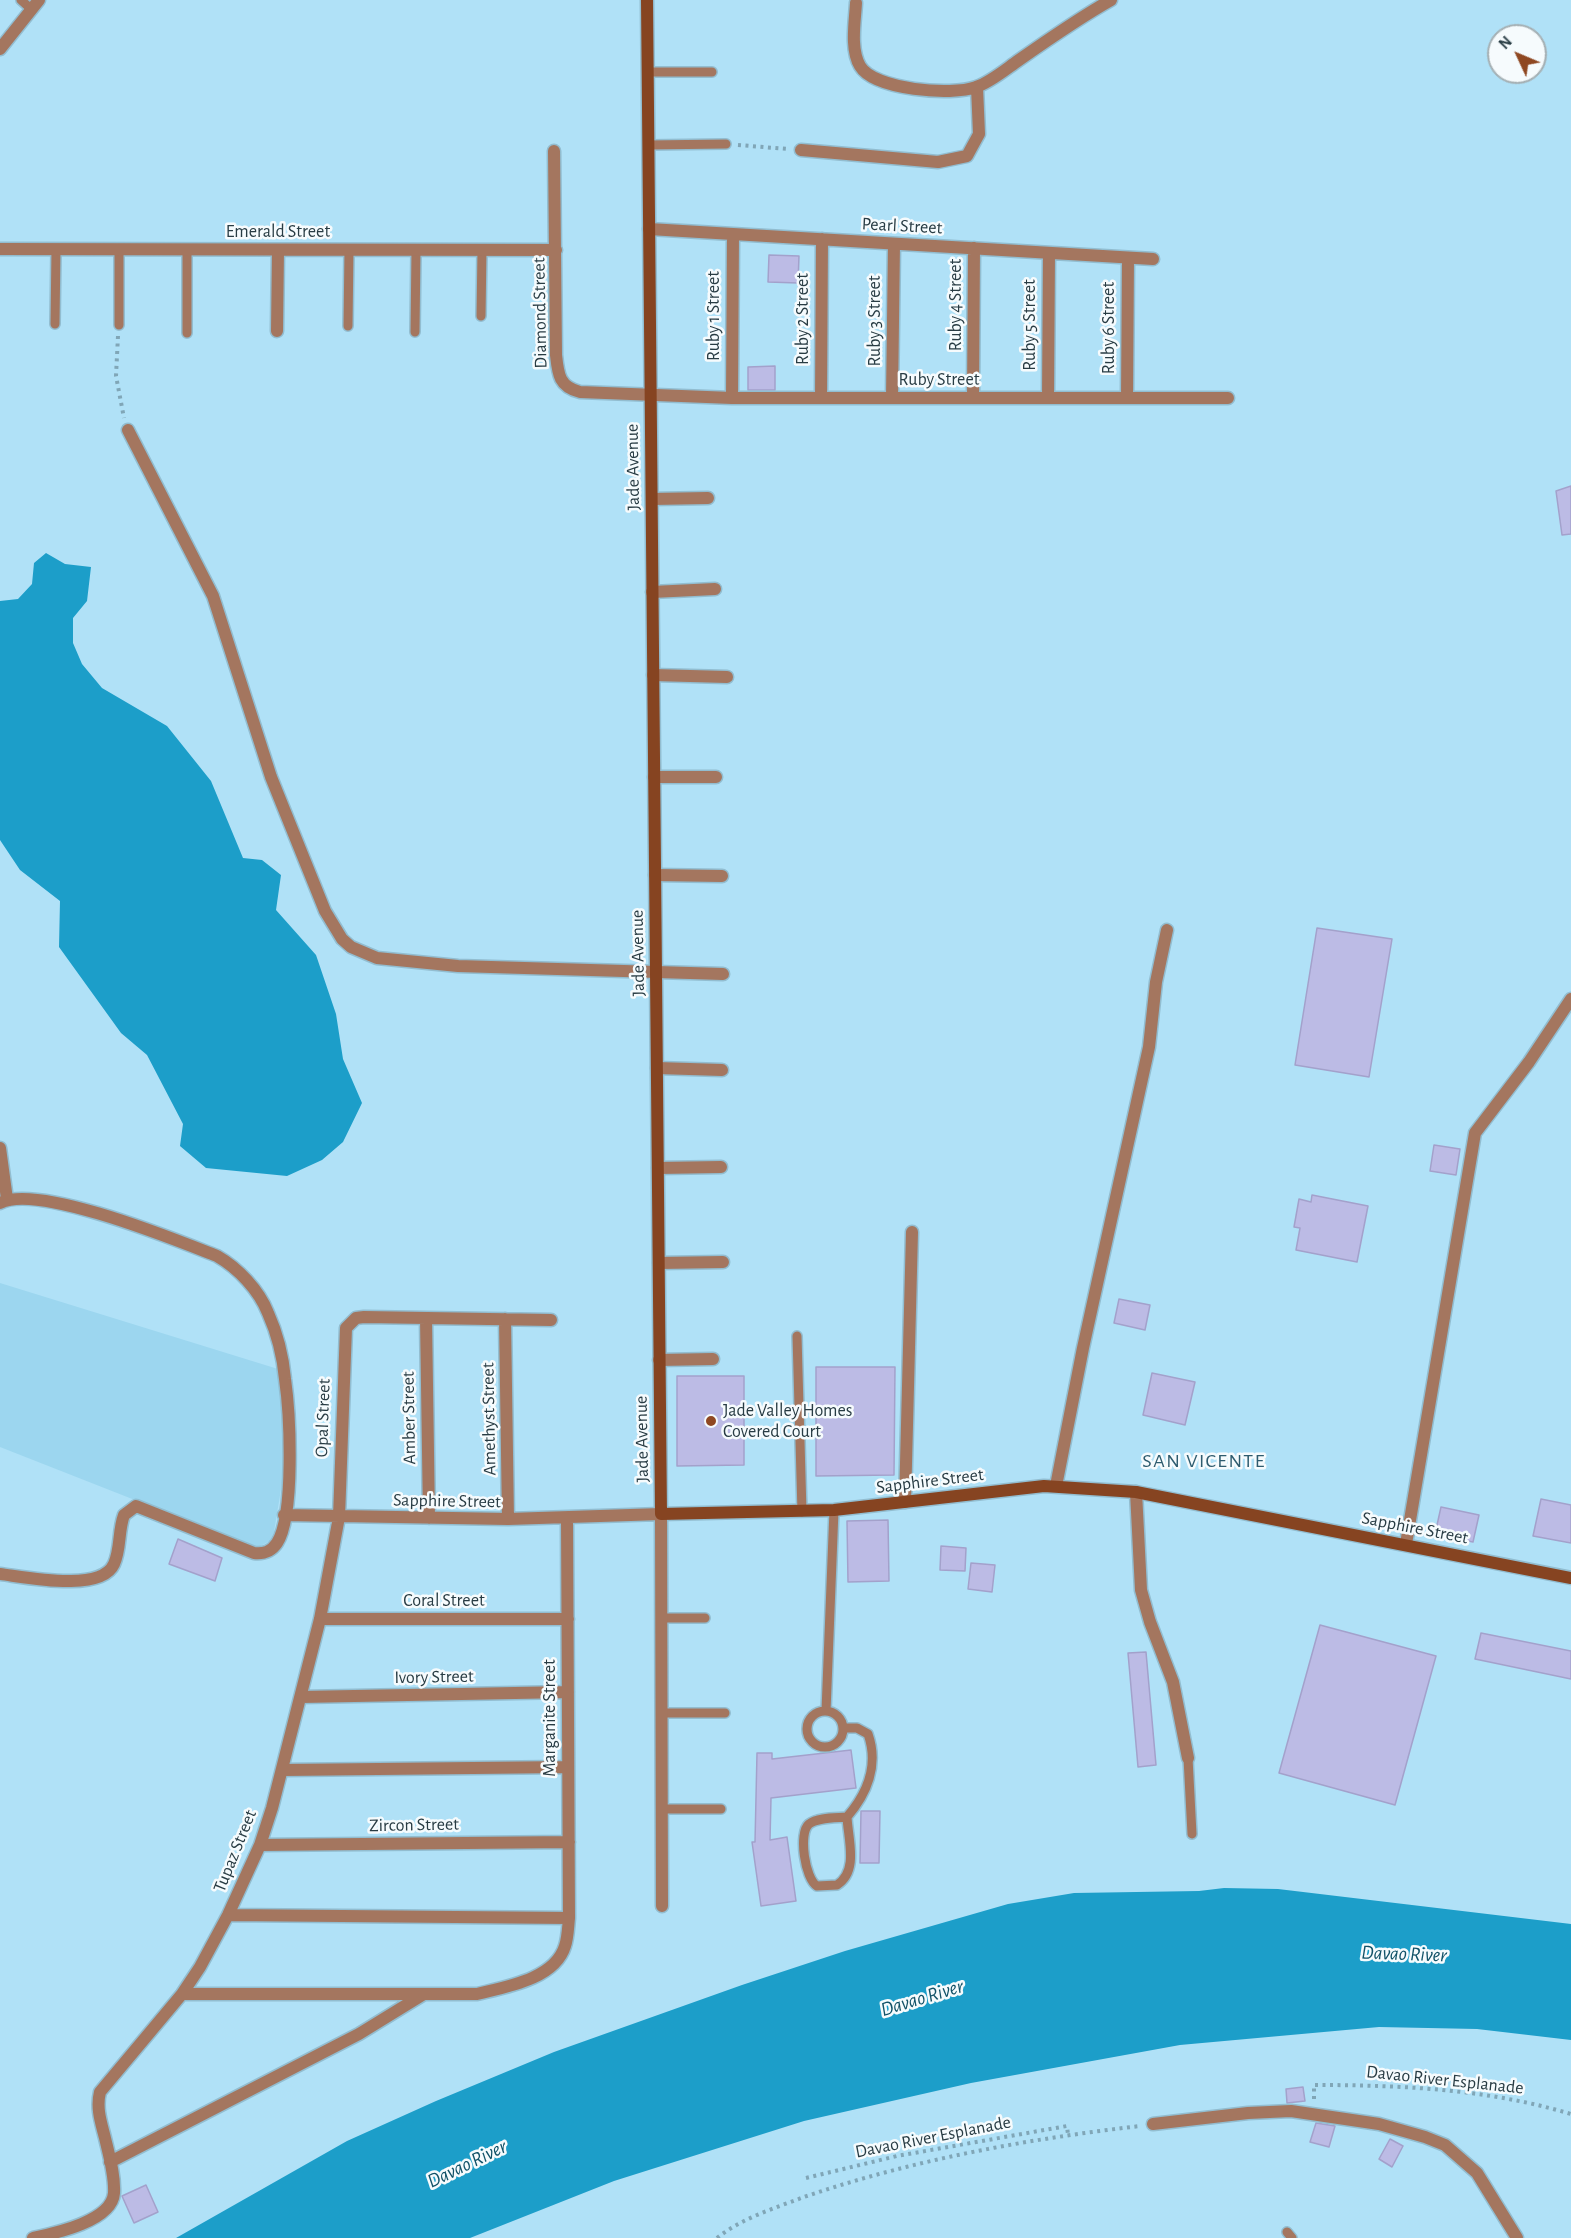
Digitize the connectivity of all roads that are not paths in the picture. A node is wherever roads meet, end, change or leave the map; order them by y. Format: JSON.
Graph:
{"nodes":[{"id":1,"x":21,"y":0,"type":"edge"},
{"id":2,"x":647,"y":0,"type":"edge"},
{"id":3,"x":1111,"y":0,"type":"edge"},
{"id":4,"x":856,"y":3,"type":"dead end"},
{"id":5,"x":35,"y":4,"type":"edge"},
{"id":6,"x":0,"y":49,"type":"edge"},
{"id":7,"x":648,"y":72,"type":"junction"},
{"id":8,"x":712,"y":72,"type":"dead end"},
{"id":9,"x":977,"y":87,"type":"junction"},
{"id":10,"x":726,"y":144,"type":"road end"},
{"id":11,"x":648,"y":145,"type":"junction"},
{"id":12,"x":801,"y":150,"type":"road end"},
{"id":13,"x":554,"y":151,"type":"dead end"},
{"id":14,"x":649,"y":229,"type":"junction"},
{"id":15,"x":733,"y":234,"type":"junction"},
{"id":16,"x":822,"y":239,"type":"junction"},
{"id":17,"x":894,"y":244,"type":"junction"},
{"id":18,"x":0,"y":249,"type":"edge"},
{"id":19,"x":56,"y":249,"type":"junction"},
{"id":20,"x":119,"y":249,"type":"junction"},
{"id":21,"x":974,"y":249,"type":"junction"},
{"id":22,"x":187,"y":250,"type":"junction"},
{"id":23,"x":278,"y":250,"type":"junction"},
{"id":24,"x":349,"y":250,"type":"junction"},
{"id":25,"x":416,"y":250,"type":"junction"},
{"id":26,"x":482,"y":250,"type":"junction"},
{"id":27,"x":556,"y":250,"type":"junction"},
{"id":28,"x":1049,"y":253,"type":"junction"},
{"id":29,"x":1128,"y":258,"type":"junction"},
{"id":30,"x":1153,"y":259,"type":"dead end"},
{"id":31,"x":481,"y":315,"type":"dead end"},
{"id":32,"x":55,"y":324,"type":"dead end"},
{"id":33,"x":119,"y":325,"type":"road end"},
{"id":34,"x":348,"y":326,"type":"dead end"},
{"id":35,"x":277,"y":331,"type":"dead end"},
{"id":36,"x":415,"y":332,"type":"dead end"},
{"id":37,"x":187,"y":333,"type":"dead end"},
{"id":38,"x":651,"y":395,"type":"junction"},
{"id":39,"x":732,"y":398,"type":"junction"},
{"id":40,"x":821,"y":398,"type":"junction"},
{"id":41,"x":892,"y":398,"type":"junction"},
{"id":42,"x":973,"y":398,"type":"junction"},
{"id":43,"x":1048,"y":398,"type":"junction"},
{"id":44,"x":1127,"y":398,"type":"junction"},
{"id":45,"x":1228,"y":398,"type":"dead end"},
{"id":46,"x":128,"y":430,"type":"road end"},
{"id":47,"x":708,"y":498,"type":"dead end"},
{"id":48,"x":651,"y":499,"type":"junction"},
{"id":49,"x":715,"y":589,"type":"dead end"},
{"id":50,"x":652,"y":592,"type":"junction"},
{"id":51,"x":653,"y":675,"type":"junction"},
{"id":52,"x":727,"y":676,"type":"dead end"},
{"id":53,"x":654,"y":777,"type":"junction"},
{"id":54,"x":716,"y":777,"type":"dead end"},
{"id":55,"x":655,"y":875,"type":"junction"},
{"id":56,"x":722,"y":876,"type":"dead end"},
{"id":57,"x":1167,"y":930,"type":"dead end"},
{"id":58,"x":656,"y":974,"type":"junction"},
{"id":59,"x":723,"y":974,"type":"dead end"},
{"id":60,"x":1571,"y":999,"type":"edge"},
{"id":61,"x":657,"y":1068,"type":"junction"},
{"id":62,"x":722,"y":1070,"type":"dead end"},
{"id":63,"x":0,"y":1148,"type":"edge"},
{"id":64,"x":721,"y":1167,"type":"dead end"},
{"id":65,"x":658,"y":1168,"type":"junction"},
{"id":66,"x":3,"y":1201,"type":"edge"},
{"id":67,"x":912,"y":1232,"type":"dead end"},
{"id":68,"x":723,"y":1262,"type":"dead end"},
{"id":69,"x":659,"y":1263,"type":"junction"},
{"id":70,"x":426,"y":1317,"type":"junction"},
{"id":71,"x":505,"y":1319,"type":"junction"},
{"id":72,"x":551,"y":1320,"type":"dead end"},
{"id":73,"x":797,"y":1336,"type":"dead end"},
{"id":74,"x":659,"y":1359,"type":"junction"},
{"id":75,"x":713,"y":1359,"type":"dead end"},
{"id":76,"x":1056,"y":1486,"type":"junction"},
{"id":77,"x":1136,"y":1492,"type":"junction"},
{"id":78,"x":905,"y":1502,"type":"junction"},
{"id":79,"x":834,"y":1510,"type":"junction"},
{"id":80,"x":802,"y":1512,"type":"junction"},
{"id":81,"x":661,"y":1514,"type":"junction"},
{"id":82,"x":284,"y":1515,"type":"junction"},
{"id":83,"x":339,"y":1517,"type":"junction"},
{"id":84,"x":429,"y":1518,"type":"junction"},
{"id":85,"x":567,"y":1518,"type":"junction"},
{"id":86,"x":508,"y":1519,"type":"junction"},
{"id":87,"x":1406,"y":1544,"type":"junction"},
{"id":88,"x":0,"y":1574,"type":"edge"},
{"id":89,"x":1571,"y":1578,"type":"edge"},
{"id":90,"x":661,"y":1618,"type":"junction"},
{"id":91,"x":705,"y":1618,"type":"dead end"},
{"id":92,"x":320,"y":1619,"type":"junction"},
{"id":93,"x":568,"y":1619,"type":"junction"},
{"id":94,"x":568,"y":1692,"type":"junction"},
{"id":95,"x":301,"y":1697,"type":"junction"},
{"id":96,"x":826,"y":1711,"type":"junction"},
{"id":97,"x":662,"y":1713,"type":"junction"},
{"id":98,"x":725,"y":1713,"type":"dead end"},
{"id":99,"x":843,"y":1728,"type":"junction"},
{"id":100,"x":1188,"y":1758,"type":"joint"},
{"id":101,"x":568,"y":1767,"type":"junction"},
{"id":102,"x":283,"y":1770,"type":"junction"},
{"id":103,"x":662,"y":1809,"type":"junction"},
{"id":104,"x":721,"y":1809,"type":"dead end"},
{"id":105,"x":846,"y":1817,"type":"junction"},
{"id":106,"x":1192,"y":1834,"type":"dead end"},
{"id":107,"x":569,"y":1842,"type":"junction"},
{"id":108,"x":260,"y":1845,"type":"junction"},
{"id":109,"x":662,"y":1906,"type":"dead end"},
{"id":110,"x":228,"y":1915,"type":"junction"},
{"id":111,"x":569,"y":1918,"type":"junction"},
{"id":112,"x":182,"y":1994,"type":"junction"},
{"id":113,"x":424,"y":1994,"type":"junction"},
{"id":114,"x":1153,"y":2124,"type":"road end"},
{"id":115,"x":110,"y":2162,"type":"junction"},
{"id":116,"x":33,"y":2238,"type":"edge"},
{"id":117,"x":1517,"y":2238,"type":"edge"}],
"edges":[{"from":1,"to":5,"type":"lane"},
{"from":2,"to":7,"type":"street","name":"Jade Avenue"},
{"from":3,"to":9,"type":"street"},
{"from":4,"to":9,"type":"street"},
{"from":5,"to":6,"type":"street"},
{"from":7,"to":8,"type":"lane"},
{"from":7,"to":11,"type":"street","name":"Jade Avenue"},
{"from":9,"to":12,"type":"street"},
{"from":10,"to":11,"type":"lane"},
{"from":11,"to":14,"type":"street","name":"Jade Avenue"},
{"from":13,"to":27,"type":"street","name":"Diamond Street"},
{"from":14,"to":15,"type":"street","name":"Pearl Street"},
{"from":14,"to":38,"type":"street","name":"Jade Avenue"},
{"from":15,"to":16,"type":"street","name":"Pearl Street"},
{"from":15,"to":39,"type":"street","name":"Ruby 1 Street"},
{"from":16,"to":17,"type":"street","name":"Pearl Street"},
{"from":16,"to":40,"type":"street","name":"Ruby 2 Street"},
{"from":17,"to":21,"type":"street","name":"Pearl Street"},
{"from":17,"to":41,"type":"street","name":"Ruby 3 Street"},
{"from":18,"to":19,"type":"street","name":"Emerald Street"},
{"from":19,"to":20,"type":"street","name":"Emerald Street"},
{"from":19,"to":32,"type":"lane"},
{"from":20,"to":22,"type":"street","name":"Emerald Street"},
{"from":20,"to":33,"type":"lane"},
{"from":21,"to":28,"type":"street","name":"Pearl Street"},
{"from":21,"to":42,"type":"street","name":"Ruby 4 Street"},
{"from":22,"to":23,"type":"street","name":"Emerald Street"},
{"from":22,"to":37,"type":"lane"},
{"from":23,"to":24,"type":"street","name":"Emerald Street"},
{"from":23,"to":35,"type":"street"},
{"from":24,"to":25,"type":"street","name":"Emerald Street"},
{"from":24,"to":34,"type":"lane"},
{"from":25,"to":26,"type":"street","name":"Emerald Street"},
{"from":25,"to":36,"type":"lane"},
{"from":26,"to":27,"type":"street","name":"Emerald Street"},
{"from":26,"to":31,"type":"lane"},
{"from":27,"to":38,"type":"street","name":"Diamond Street"},
{"from":28,"to":29,"type":"street","name":"Pearl Street"},
{"from":28,"to":43,"type":"street","name":"Ruby 5 Street"},
{"from":29,"to":30,"type":"street","name":"Pearl Street"},
{"from":29,"to":44,"type":"street","name":"Ruby 6 Street"},
{"from":38,"to":39,"type":"street","name":"Ruby Street"},
{"from":38,"to":48,"type":"street","name":"Jade Avenue"},
{"from":39,"to":40,"type":"street","name":"Ruby Street"},
{"from":40,"to":41,"type":"street","name":"Ruby Street"},
{"from":41,"to":42,"type":"street","name":"Ruby Street"},
{"from":42,"to":43,"type":"street","name":"Ruby Street"},
{"from":43,"to":44,"type":"street","name":"Ruby Street"},
{"from":44,"to":45,"type":"street","name":"Ruby Street"},
{"from":46,"to":58,"type":"street"},
{"from":47,"to":48,"type":"street"},
{"from":48,"to":50,"type":"street","name":"Jade Avenue"},
{"from":49,"to":50,"type":"street"},
{"from":50,"to":51,"type":"street","name":"Jade Avenue"},
{"from":51,"to":52,"type":"street"},
{"from":51,"to":53,"type":"street","name":"Jade Avenue"},
{"from":53,"to":54,"type":"street"},
{"from":53,"to":55,"type":"street","name":"Jade Avenue"},
{"from":55,"to":56,"type":"street"},
{"from":55,"to":58,"type":"street","name":"Jade Avenue"},
{"from":57,"to":76,"type":"street"},
{"from":58,"to":59,"type":"street"},
{"from":58,"to":61,"type":"street","name":"Jade Avenue"},
{"from":60,"to":87,"type":"street"},
{"from":61,"to":62,"type":"street"},
{"from":61,"to":65,"type":"street","name":"Jade Avenue"},
{"from":63,"to":66,"type":"street"},
{"from":64,"to":65,"type":"street"},
{"from":65,"to":69,"type":"street","name":"Jade Avenue"},
{"from":66,"to":82,"type":"street"},
{"from":67,"to":78,"type":"street"},
{"from":68,"to":69,"type":"street"},
{"from":69,"to":74,"type":"street","name":"Jade Avenue"},
{"from":70,"to":71,"type":"street"},
{"from":70,"to":83,"type":"street","name":"Opal Street"},
{"from":70,"to":84,"type":"street","name":"Amber Street"},
{"from":71,"to":72,"type":"street"},
{"from":71,"to":86,"type":"street","name":"Amethyst Street"},
{"from":73,"to":80,"type":"lane"},
{"from":74,"to":75,"type":"street"},
{"from":74,"to":81,"type":"street","name":"Jade Avenue"},
{"from":76,"to":77,"type":"street","name":"Sapphire Street"},
{"from":76,"to":78,"type":"street","name":"Sapphire Street"},
{"from":77,"to":87,"type":"street","name":"Sapphire Street"},
{"from":77,"to":100,"type":"street"},
{"from":78,"to":79,"type":"street","name":"Sapphire Street"},
{"from":79,"to":80,"type":"street","name":"Sapphire Street"},
{"from":79,"to":96,"type":"lane"},
{"from":80,"to":81,"type":"street","name":"Sapphire Street"},
{"from":81,"to":85,"type":"street","name":"Sapphire Street"},
{"from":81,"to":90,"type":"street","name":"Jade Avenue"},
{"from":82,"to":83,"type":"street","name":"Sapphire Street"},
{"from":82,"to":88,"type":"street"},
{"from":83,"to":84,"type":"street","name":"Sapphire Street"},
{"from":83,"to":92,"type":"street","name":"Tupaz Street"},
{"from":84,"to":86,"type":"street","name":"Sapphire Street"},
{"from":85,"to":86,"type":"street","name":"Sapphire Street"},
{"from":85,"to":93,"type":"street","name":"Marganite Street"},
{"from":87,"to":89,"type":"street","name":"Sapphire Street"},
{"from":90,"to":91,"type":"lane"},
{"from":90,"to":97,"type":"street","name":"Jade Avenue"},
{"from":92,"to":93,"type":"street","name":"Coral Street"},
{"from":92,"to":95,"type":"street","name":"Tupaz Street"},
{"from":93,"to":94,"type":"street","name":"Marganite Street"},
{"from":94,"to":95,"type":"street","name":"Ivory Street"},
{"from":94,"to":101,"type":"street","name":"Marganite Street"},
{"from":95,"to":102,"type":"street","name":"Tupaz Street"},
{"from":96,"to":99,"type":"lane"},
{"from":96,"to":99,"type":"lane"},
{"from":97,"to":98,"type":"lane"},
{"from":97,"to":103,"type":"street","name":"Jade Avenue"},
{"from":99,"to":105,"type":"lane"},
{"from":100,"to":106,"type":"lane"},
{"from":101,"to":102,"type":"street"},
{"from":101,"to":107,"type":"street","name":"Marganite Street"},
{"from":102,"to":108,"type":"street","name":"Tupaz Street"},
{"from":103,"to":104,"type":"lane"},
{"from":103,"to":109,"type":"street","name":"Jade Avenue"},
{"from":105,"to":105,"type":"lane"},
{"from":107,"to":108,"type":"street","name":"Zircon Street"},
{"from":107,"to":111,"type":"street","name":"Marganite Street"},
{"from":108,"to":110,"type":"street","name":"Tupaz Street"},
{"from":110,"to":111,"type":"street"},
{"from":110,"to":112,"type":"street","name":"Tupaz Street"},
{"from":111,"to":113,"type":"street","name":"Marganite Street"},
{"from":112,"to":113,"type":"street","name":"Marganite Street"},
{"from":112,"to":115,"type":"street","name":"Tupaz Street"},
{"from":113,"to":115,"type":"street"},
{"from":114,"to":117,"type":"street"},
{"from":115,"to":116,"type":"street","name":"Tupaz Street"}]}
